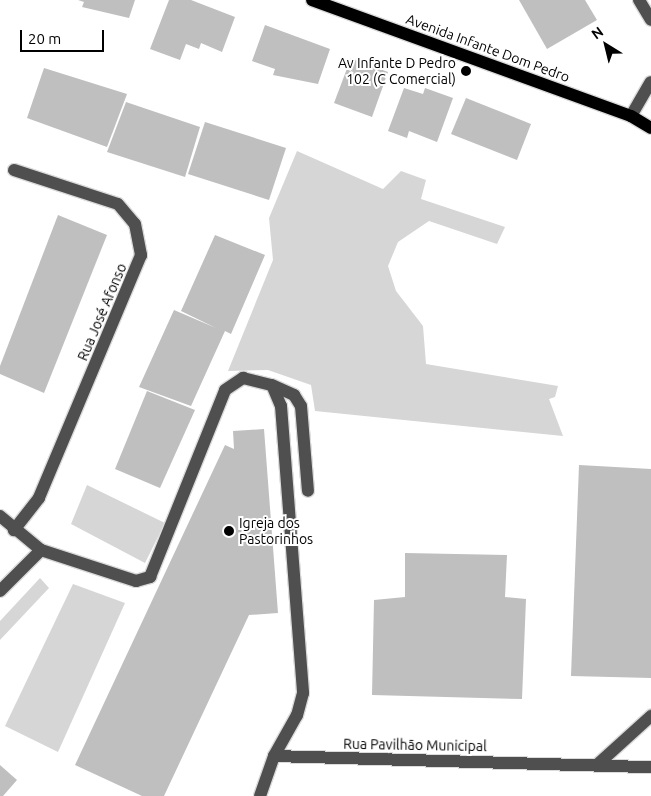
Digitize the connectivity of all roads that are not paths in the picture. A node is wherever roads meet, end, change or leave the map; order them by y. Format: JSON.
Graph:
{"nodes":[{"id":1,"x":312,"y":0,"type":"edge"},
{"id":2,"x":639,"y":0,"type":"edge"},
{"id":3,"x":651,"y":20,"type":"edge"},
{"id":4,"x":651,"y":82,"type":"edge"},
{"id":5,"x":632,"y":116,"type":"junction"},
{"id":6,"x":651,"y":128,"type":"edge"},
{"id":7,"x":14,"y":170,"type":"dead end"},
{"id":8,"x":272,"y":385,"type":"junction"},
{"id":9,"x":308,"y":491,"type":"dead end"},
{"id":10,"x":0,"y":516,"type":"edge"},
{"id":11,"x":14,"y":530,"type":"junction"},
{"id":12,"x":42,"y":550,"type":"junction"},
{"id":13,"x":0,"y":591,"type":"edge"},
{"id":14,"x":651,"y":716,"type":"edge"},
{"id":15,"x":274,"y":756,"type":"junction"},
{"id":16,"x":598,"y":764,"type":"junction"},
{"id":17,"x":651,"y":767,"type":"edge"},
{"id":18,"x":260,"y":796,"type":"edge"}],
"edges":[{"from":1,"to":5,"type":"main road","name":"Avenida Infante Dom Pedro"},
{"from":2,"to":3,"type":"street"},
{"from":4,"to":5,"type":"street"},
{"from":5,"to":6,"type":"main road","name":"Avenida Infante Dom Pedro"},
{"from":7,"to":11,"type":"street","name":"Rua José Afonso"},
{"from":8,"to":9,"type":"street"},
{"from":8,"to":12,"type":"street"},
{"from":8,"to":15,"type":"street"},
{"from":10,"to":11,"type":"street"},
{"from":11,"to":12,"type":"street"},
{"from":12,"to":13,"type":"street"},
{"from":14,"to":16,"type":"street"},
{"from":15,"to":16,"type":"street","name":"Rua Pavilhão Municipal"},
{"from":15,"to":18,"type":"street"},
{"from":16,"to":17,"type":"street","name":"Rua Pavilhão Municipal"}]}
